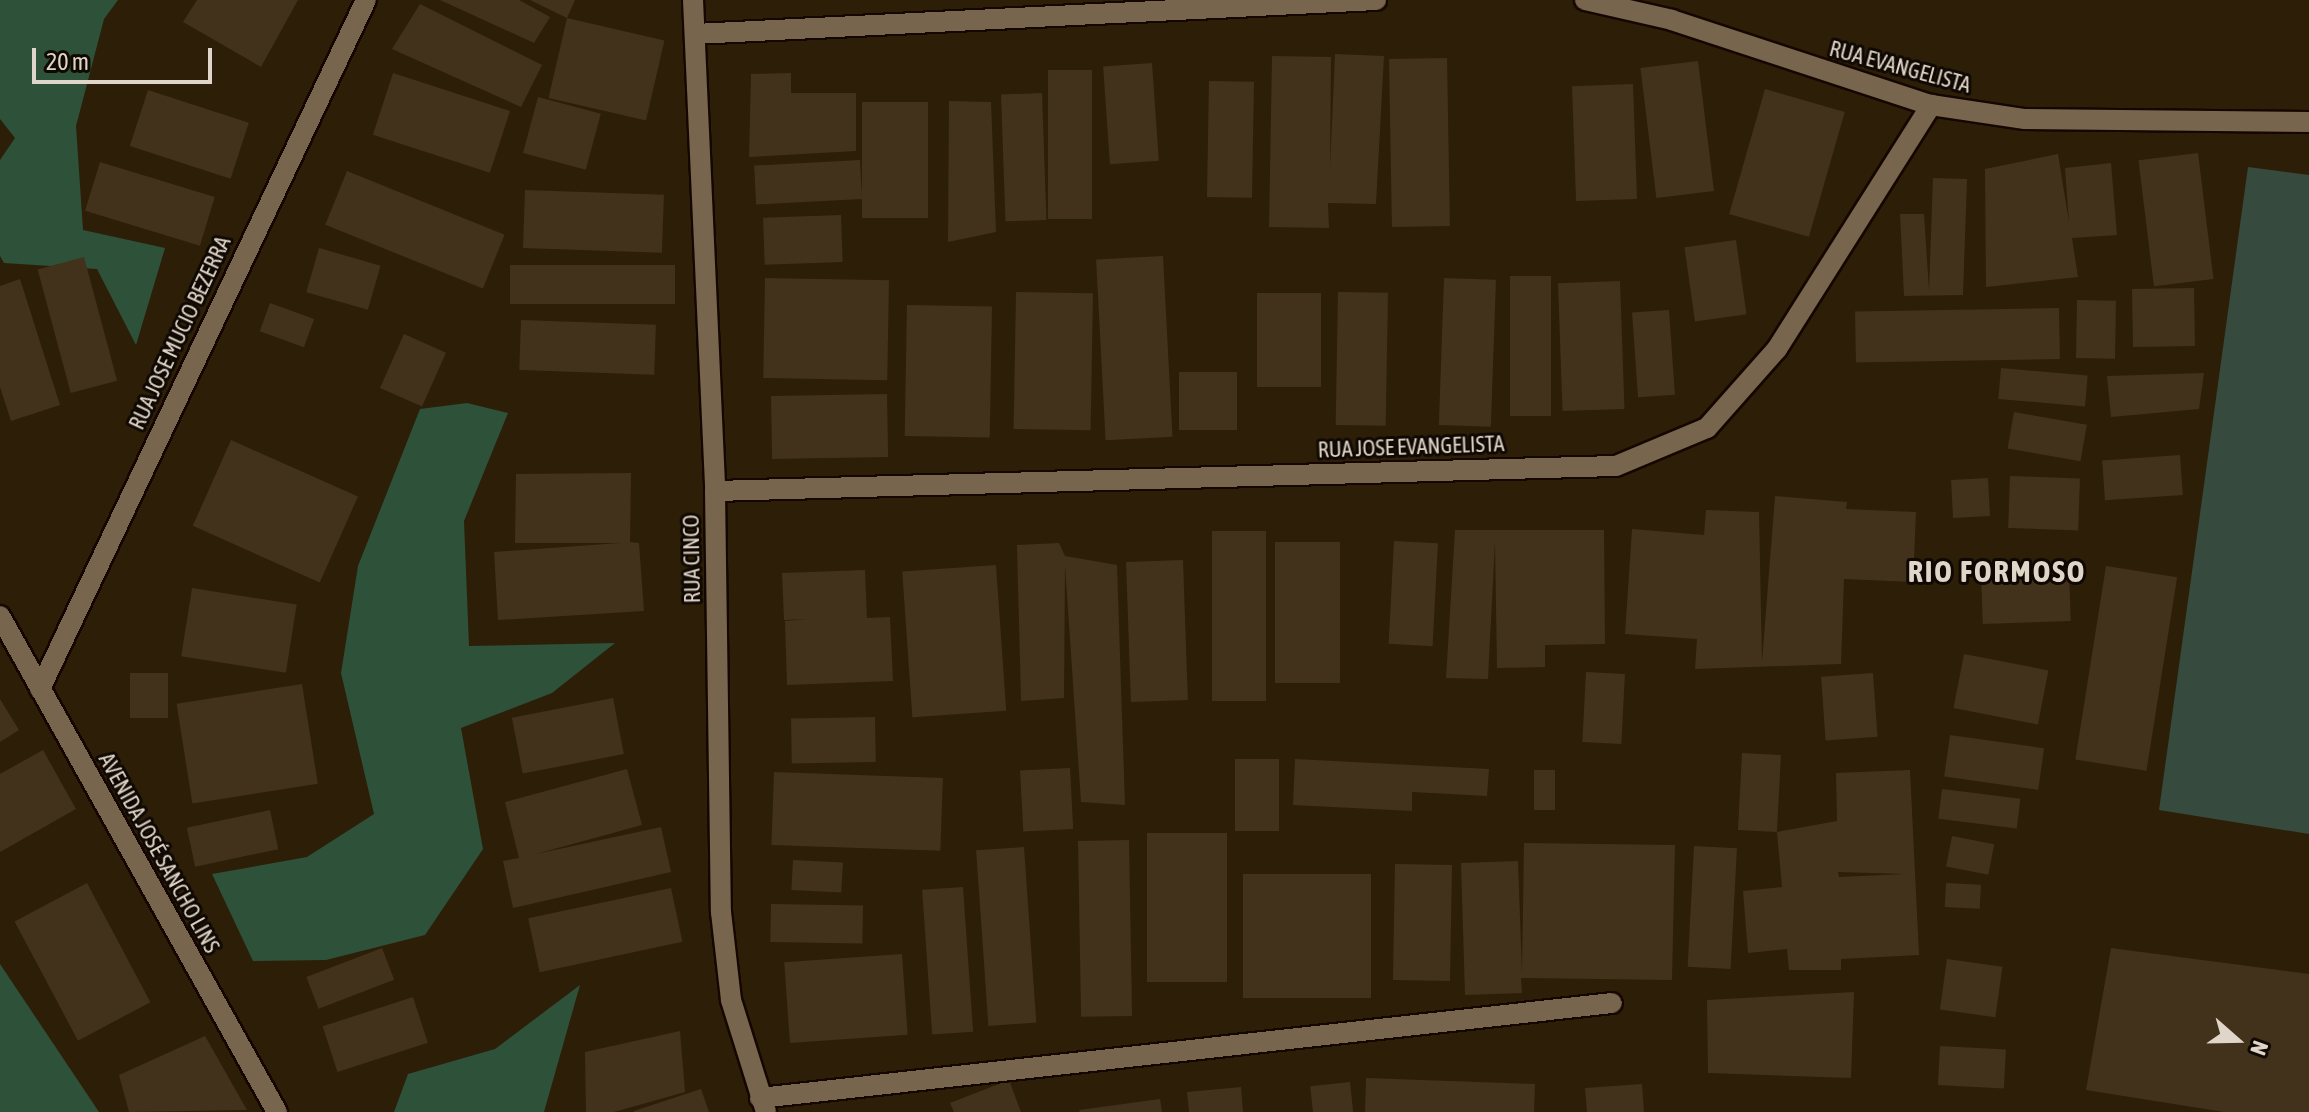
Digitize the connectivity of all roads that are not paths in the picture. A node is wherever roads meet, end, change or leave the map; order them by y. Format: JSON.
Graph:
{"nodes":[{"id":1,"x":366,"y":0,"type":"edge"},
{"id":2,"x":693,"y":0,"type":"edge"},
{"id":3,"x":1376,"y":0,"type":"edge"},
{"id":4,"x":1585,"y":0,"type":"edge"},
{"id":5,"x":695,"y":34,"type":"junction"},
{"id":6,"x":1931,"y":105,"type":"junction"},
{"id":7,"x":2309,"y":122,"type":"edge"},
{"id":8,"x":715,"y":491,"type":"junction"},
{"id":9,"x":0,"y":616,"type":"edge"},
{"id":10,"x":40,"y":689,"type":"junction"},
{"id":11,"x":1612,"y":1003,"type":"dead end"},
{"id":12,"x":763,"y":1105,"type":"edge"},
{"id":13,"x":277,"y":1112,"type":"edge"}],
"edges":[{"from":1,"to":10,"type":"street","name":"RUA JOSE MUCIO BEZERRA"},
{"from":2,"to":5,"type":"street","name":"RUA CINCO"},
{"from":3,"to":5,"type":"street"},
{"from":4,"to":6,"type":"street","name":"RUA EVANGELISTA"},
{"from":5,"to":8,"type":"street","name":"RUA CINCO"},
{"from":6,"to":7,"type":"street","name":"RUA EVANGELISTA"},
{"from":6,"to":8,"type":"street","name":"RUA JOSE EVANGELISTA"},
{"from":8,"to":12,"type":"street","name":"RUA CINCO"},
{"from":9,"to":10,"type":"street","name":"AVENIDA JOSÉ SANCHO LINS"},
{"from":10,"to":13,"type":"street","name":"AVENIDA JOSÉ SANCHO LINS"},
{"from":11,"to":12,"type":"street"}]}
